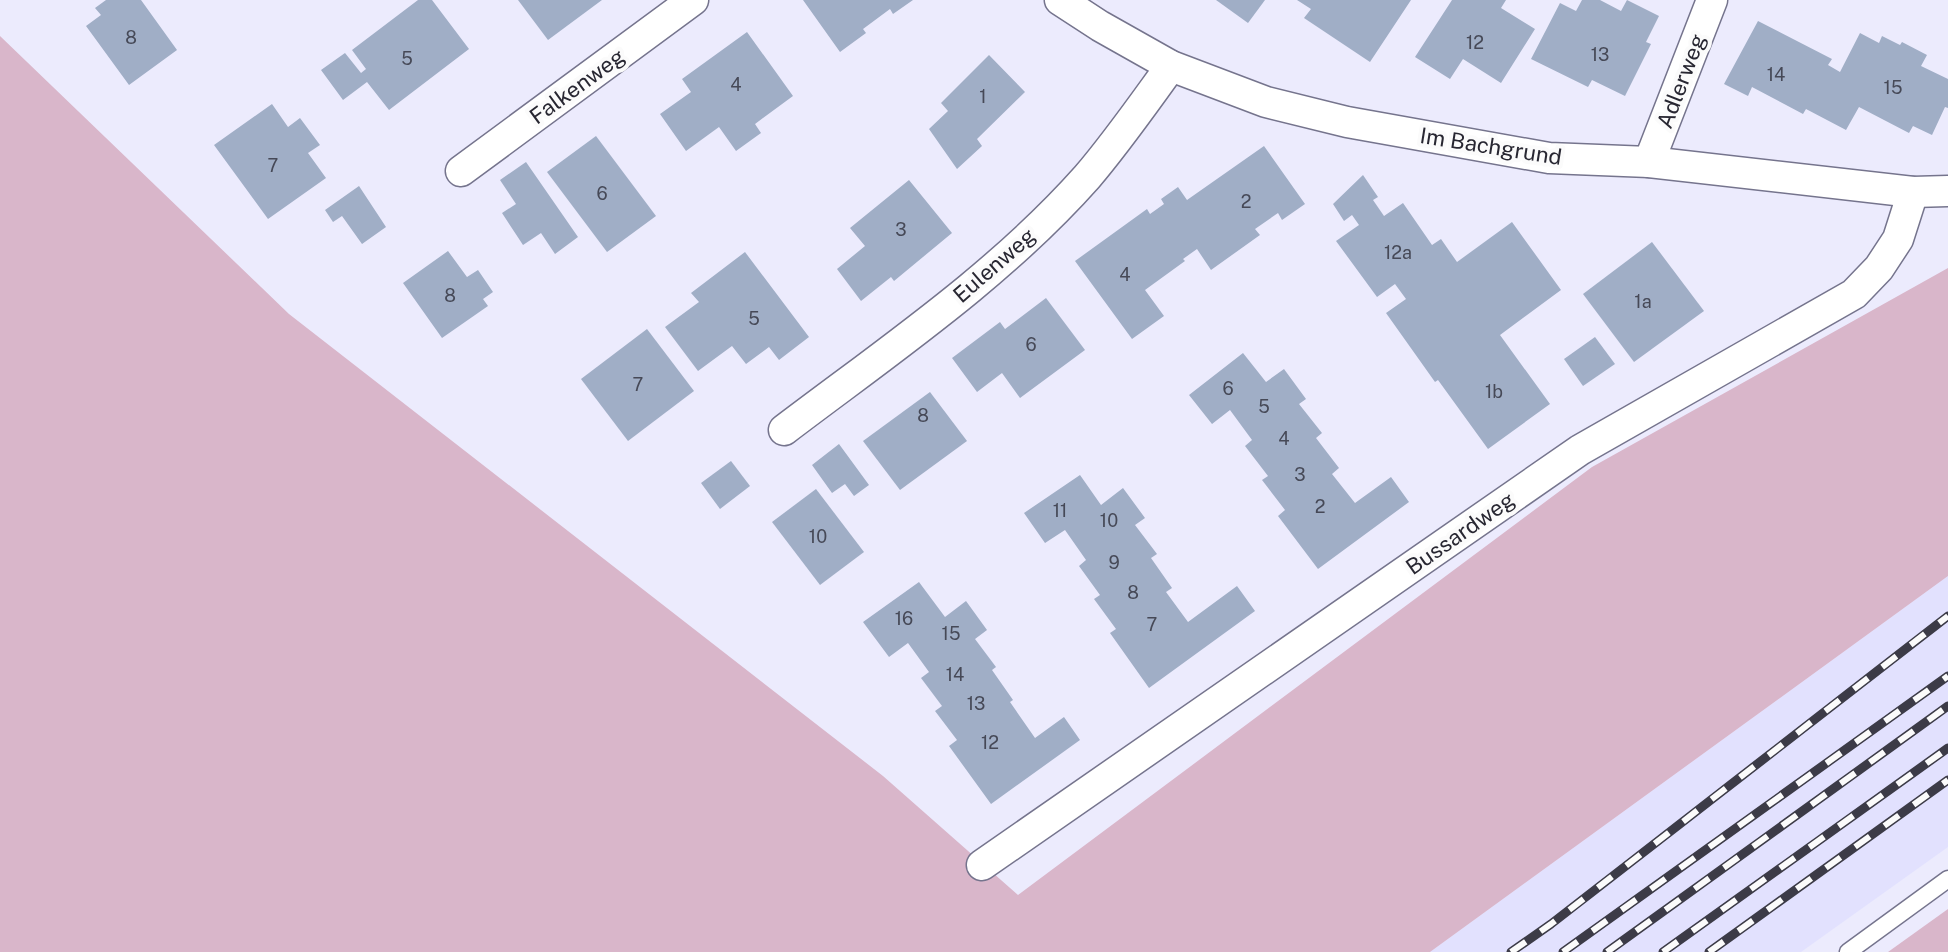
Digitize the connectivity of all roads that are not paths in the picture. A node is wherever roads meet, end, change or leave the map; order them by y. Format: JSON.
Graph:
{"nodes":[{"id":1,"x":693,"y":0,"type":"edge"},
{"id":2,"x":1060,"y":0,"type":"edge"},
{"id":3,"x":1712,"y":0,"type":"edge"},
{"id":4,"x":1171,"y":66,"type":"junction"},
{"id":5,"x":1649,"y":162,"type":"junction"},
{"id":6,"x":461,"y":171,"type":"dead end"},
{"id":7,"x":1948,"y":191,"type":"edge"},
{"id":8,"x":1913,"y":192,"type":"junction"},
{"id":9,"x":784,"y":430,"type":"dead end"},
{"id":10,"x":982,"y":865,"type":"dead end"},
{"id":11,"x":1948,"y":879,"type":"edge"},
{"id":12,"x":1848,"y":952,"type":"edge"}],
"edges":[{"from":1,"to":6,"type":"street","name":"Falkenweg"},
{"from":2,"to":4,"type":"street","name":"Im Bachgrund"},
{"from":3,"to":5,"type":"street","name":"Adlerweg"},
{"from":4,"to":5,"type":"street","name":"Im Bachgrund"},
{"from":4,"to":9,"type":"street","name":"Eulenweg"},
{"from":5,"to":8,"type":"street","name":"Im Bachgrund"},
{"from":7,"to":8,"type":"street","name":"Im Bachgrund"},
{"from":8,"to":10,"type":"street","name":"Bussardweg"},
{"from":11,"to":12,"type":"lane"}]}
